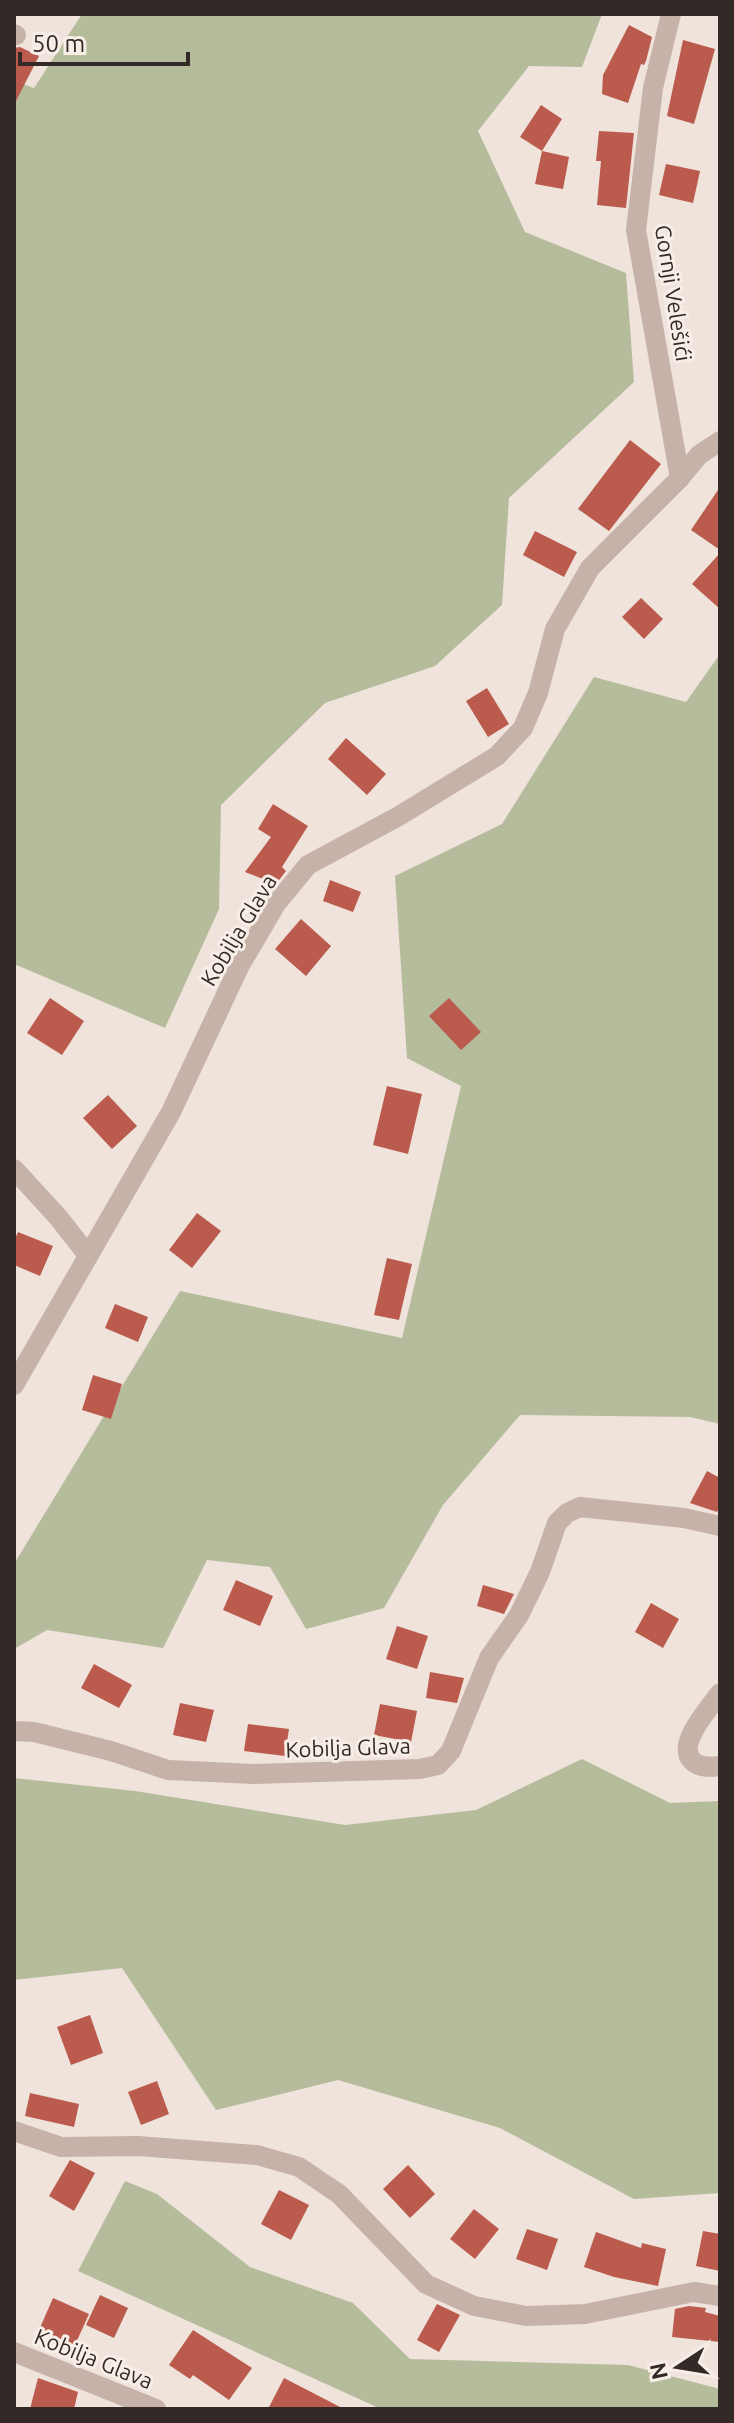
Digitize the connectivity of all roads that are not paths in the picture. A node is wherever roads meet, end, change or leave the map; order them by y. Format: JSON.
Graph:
{"nodes":[{"id":1,"x":671,"y":14,"type":"edge"},
{"id":2,"x":720,"y":441,"type":"edge"},
{"id":3,"x":680,"y":478,"type":"junction"},
{"id":4,"x":14,"y":1169,"type":"edge"},
{"id":5,"x":87,"y":1254,"type":"junction"},
{"id":6,"x":14,"y":1385,"type":"edge"},
{"id":7,"x":720,"y":1526,"type":"edge"},
{"id":8,"x":720,"y":1693,"type":"edge"},
{"id":9,"x":14,"y":1731,"type":"edge"},
{"id":10,"x":720,"y":1766,"type":"edge"},
{"id":11,"x":14,"y":2131,"type":"edge"},
{"id":12,"x":720,"y":2296,"type":"edge"},
{"id":13,"x":14,"y":2352,"type":"edge"},
{"id":14,"x":156,"y":2409,"type":"edge"}],
"edges":[{"from":1,"to":3,"type":"street","name":"Gornji Velešići"},
{"from":2,"to":3,"type":"street"},
{"from":3,"to":5,"type":"street","name":"Kobilja Glava"},
{"from":4,"to":5,"type":"street"},
{"from":5,"to":6,"type":"street","name":"Kobilja Glava"},
{"from":7,"to":9,"type":"street","name":"Kobilja Glava"},
{"from":8,"to":10,"type":"street"},
{"from":11,"to":12,"type":"street"},
{"from":13,"to":14,"type":"street","name":"Kobilja Glava"}]}
